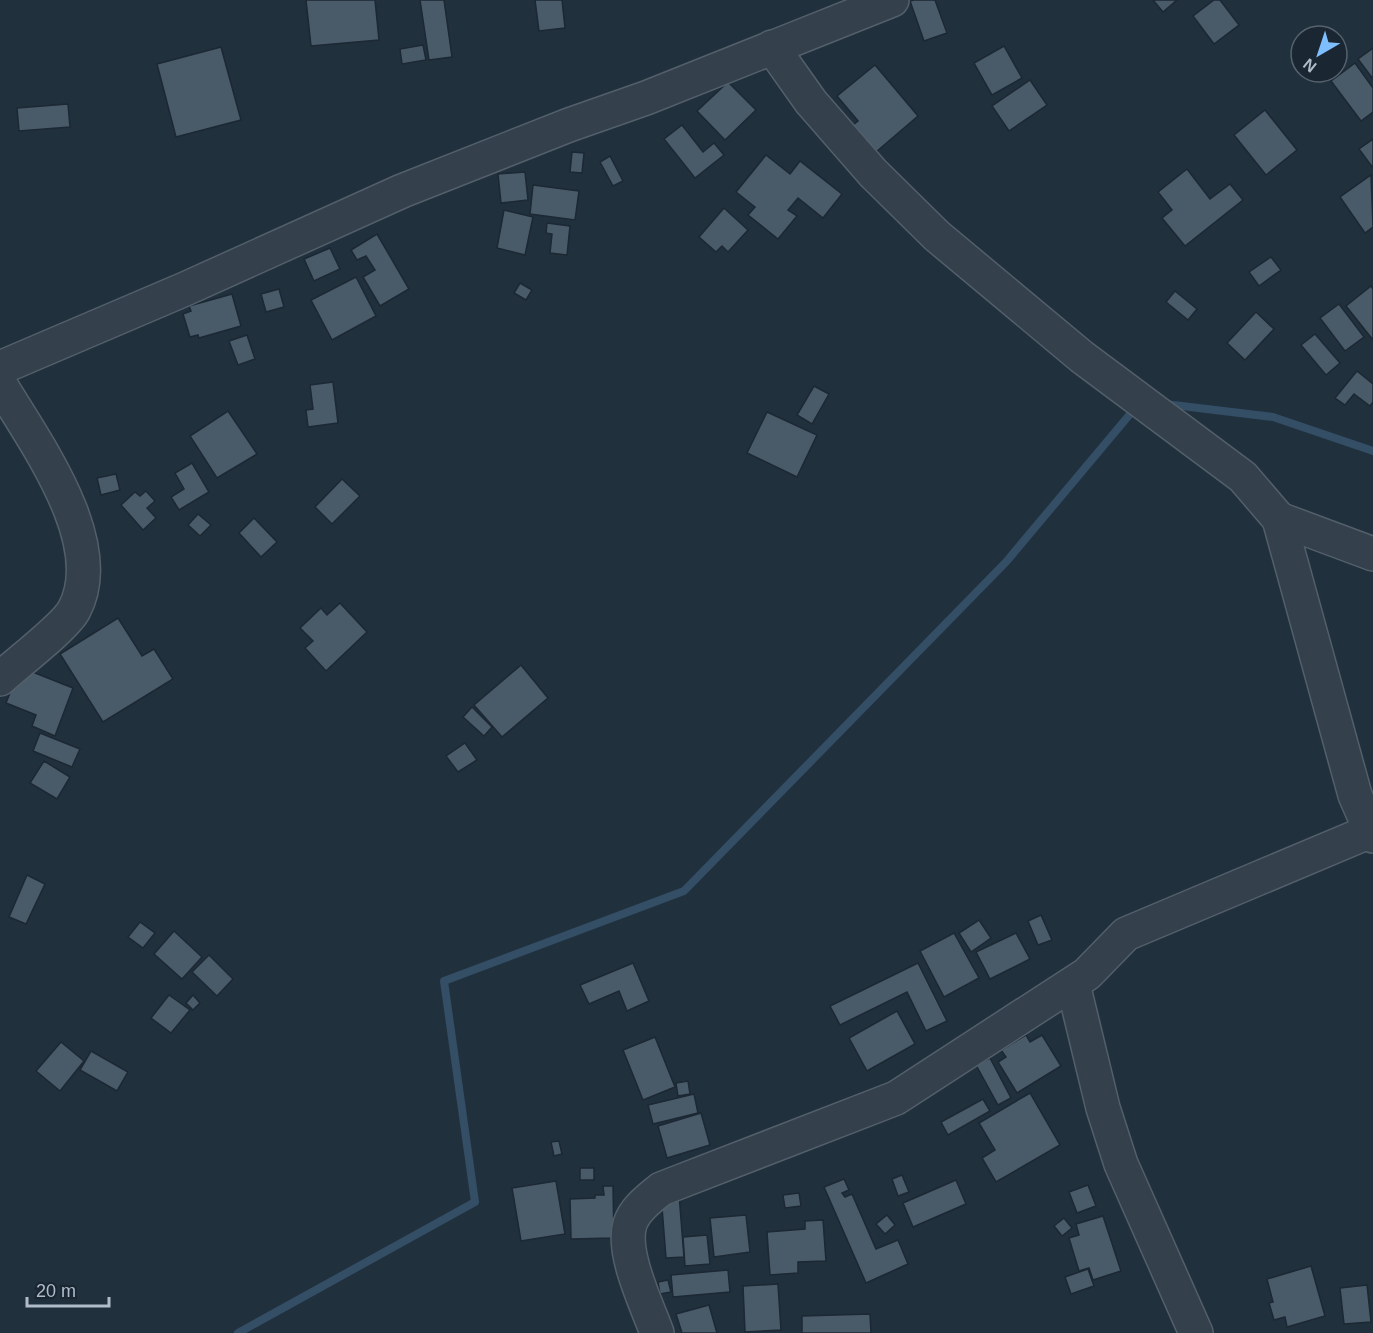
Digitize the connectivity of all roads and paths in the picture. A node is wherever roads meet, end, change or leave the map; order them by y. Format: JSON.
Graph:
{"nodes":[{"id":1,"x":892,"y":0,"type":"edge"},
{"id":2,"x":772,"y":47,"type":"junction"},
{"id":3,"x":0,"y":368,"type":"edge"},
{"id":4,"x":0,"y":384,"type":"edge"},
{"id":5,"x":1279,"y":519,"type":"junction"},
{"id":6,"x":1373,"y":554,"type":"edge"},
{"id":7,"x":0,"y":679,"type":"edge"},
{"id":8,"x":1372,"y":832,"type":"edge"},
{"id":9,"x":1072,"y":984,"type":"junction"},
{"id":10,"x":657,"y":1333,"type":"edge"},
{"id":11,"x":1196,"y":1333,"type":"edge"}],
"edges":[{"from":1,"to":2,"type":"street"},
{"from":2,"to":3,"type":"street"},
{"from":2,"to":5,"type":"street"},
{"from":4,"to":7,"type":"street"},
{"from":5,"to":6,"type":"street"},
{"from":5,"to":8,"type":"street"},
{"from":8,"to":9,"type":"street"},
{"from":9,"to":10,"type":"street"},
{"from":9,"to":11,"type":"street"}]}
